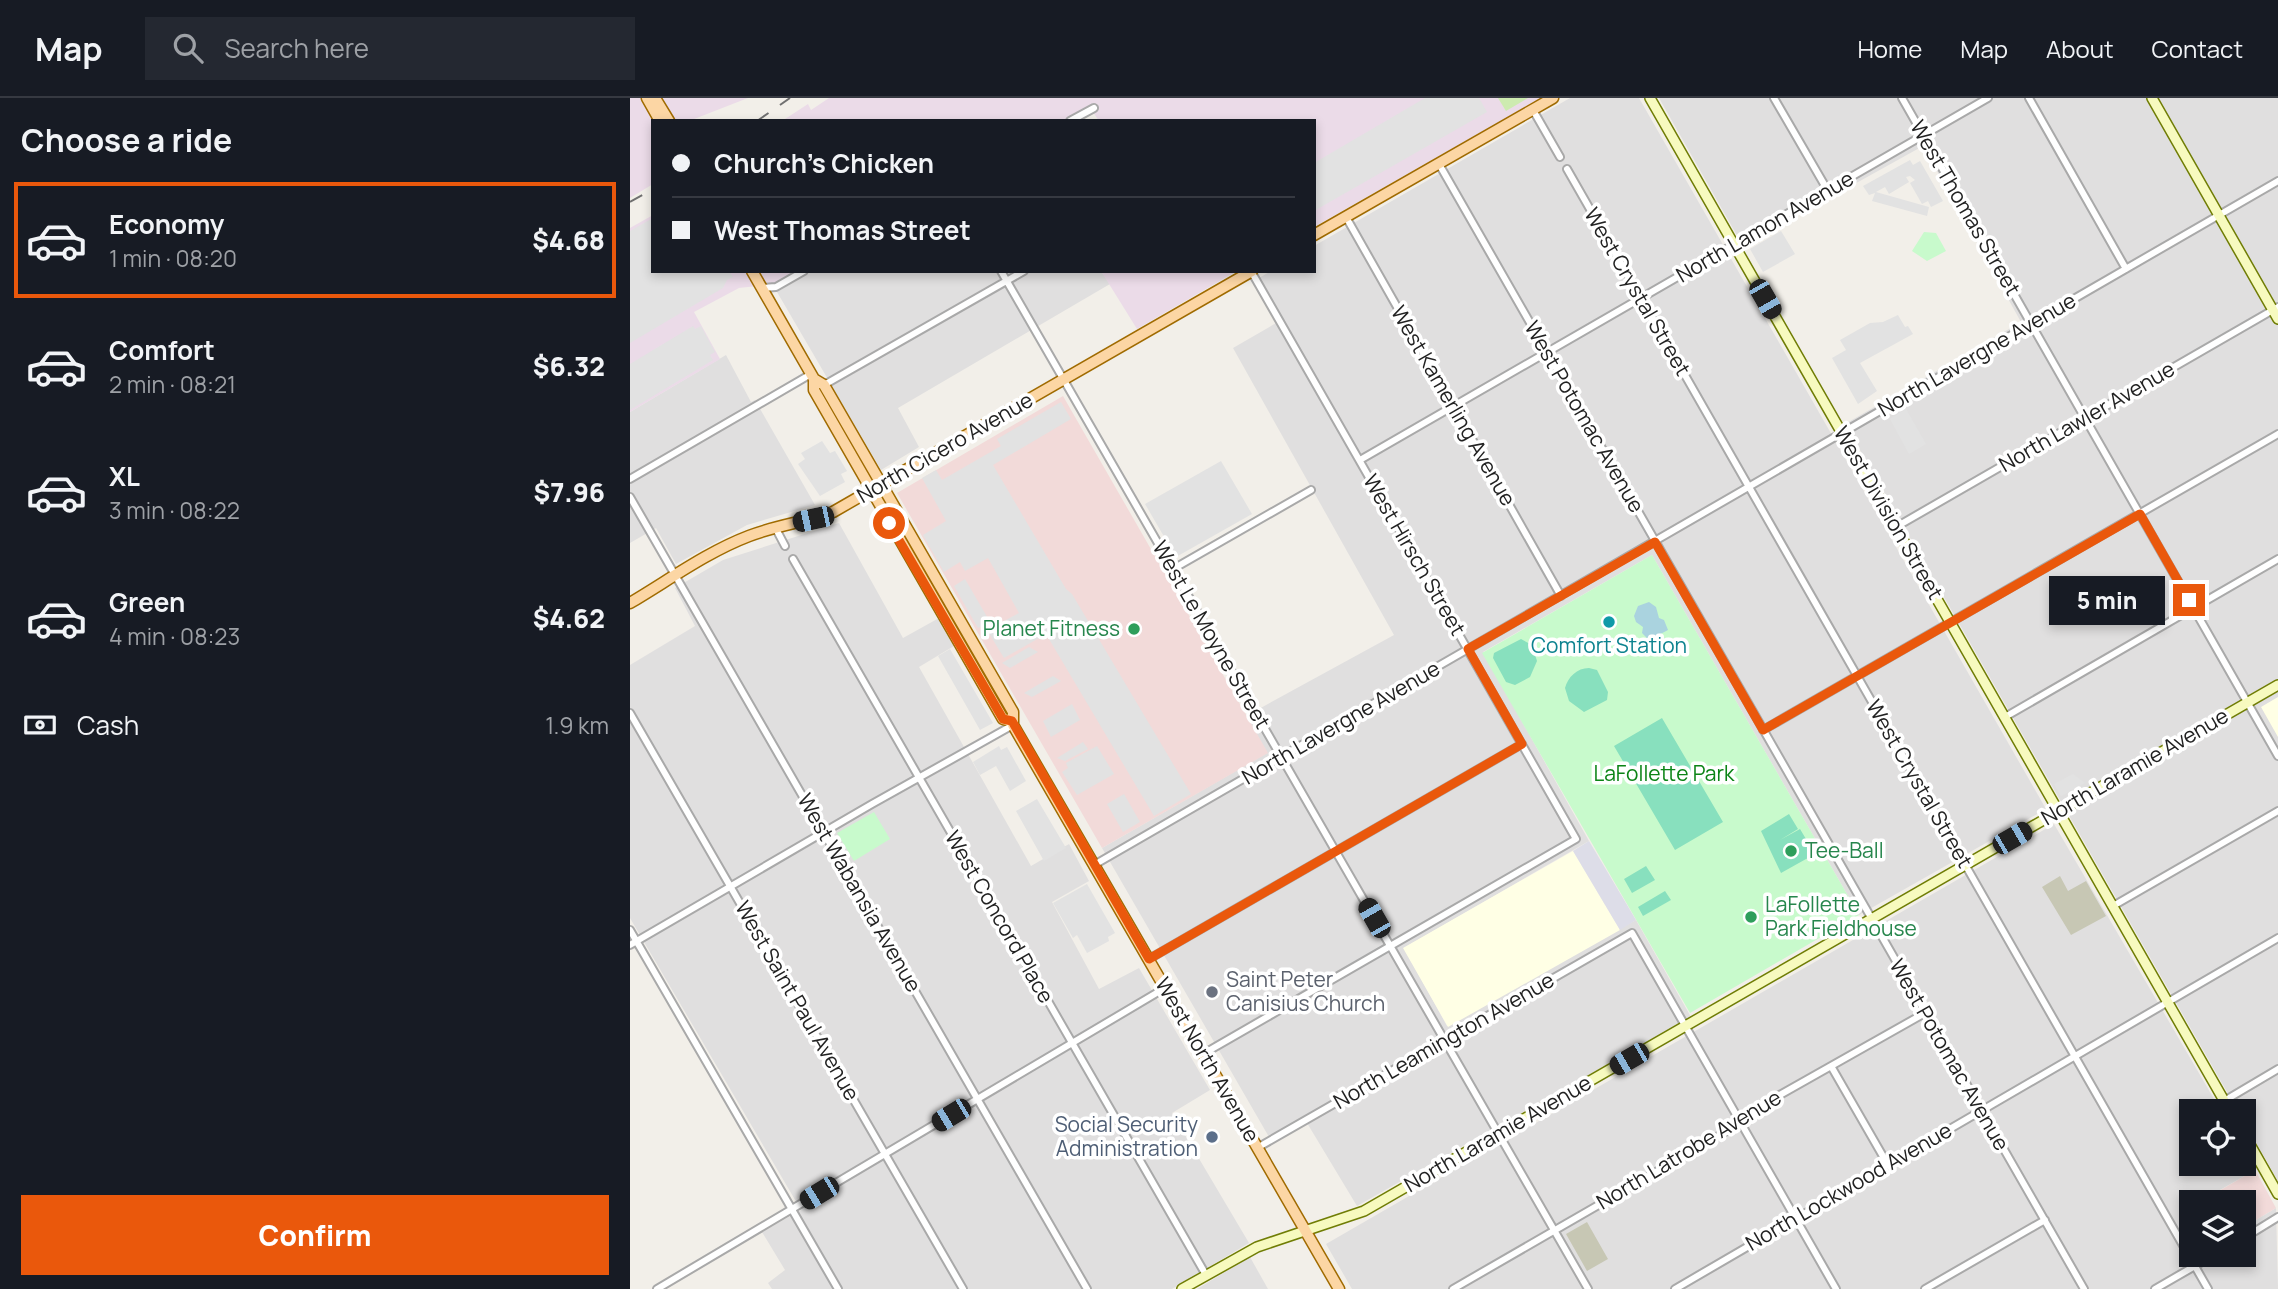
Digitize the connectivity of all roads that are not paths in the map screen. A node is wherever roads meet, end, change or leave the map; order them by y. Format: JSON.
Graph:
{"nodes":[{"id":1,"x":647,"y":98,"type":"edge"},
{"id":2,"x":655,"y":98,"type":"edge"},
{"id":3,"x":1553,"y":98,"type":"edge"},
{"id":4,"x":1650,"y":98,"type":"edge"},
{"id":5,"x":1774,"y":98,"type":"edge"},
{"id":6,"x":1902,"y":98,"type":"edge"},
{"id":7,"x":1989,"y":98,"type":"edge"},
{"id":8,"x":2029,"y":98,"type":"edge"},
{"id":9,"x":2152,"y":98,"type":"edge"},
{"id":10,"x":1094,"y":108,"type":"dead end"},
{"id":11,"x":1533,"y":110,"type":"junction"},
{"id":12,"x":659,"y":119,"type":"edge"},
{"id":13,"x":667,"y":119,"type":"edge"},
{"id":14,"x":1074,"y":119,"type":"edge"},
{"id":15,"x":1923,"y":136,"type":"junction"},
{"id":16,"x":1560,"y":157,"type":"dead end"},
{"id":17,"x":1438,"y":164,"type":"junction"},
{"id":18,"x":1567,"y":169,"type":"dead end"},
{"id":19,"x":2278,"y":181,"type":"edge"},
{"id":20,"x":1828,"y":191,"type":"junction"},
{"id":21,"x":2219,"y":215,"type":"junction"},
{"id":22,"x":1346,"y":217,"type":"junction"},
{"id":23,"x":1316,"y":234,"type":"edge"},
{"id":24,"x":1734,"y":245,"type":"junction"},
{"id":25,"x":2126,"y":269,"type":"junction"},
{"id":26,"x":753,"y":273,"type":"edge"},
{"id":27,"x":800,"y":273,"type":"edge"},
{"id":28,"x":1002,"y":273,"type":"edge"},
{"id":29,"x":1021,"y":273,"type":"edge"},
{"id":30,"x":1249,"y":273,"type":"edge"},
{"id":31,"x":1253,"y":273,"type":"edge"},
{"id":32,"x":1007,"y":281,"type":"junction"},
{"id":33,"x":762,"y":288,"type":"junction"},
{"id":34,"x":1640,"y":299,"type":"junction"},
{"id":35,"x":2276,"y":312,"type":"edge"},
{"id":36,"x":2031,"y":323,"type":"junction"},
{"id":37,"x":1547,"y":352,"type":"junction"},
{"id":38,"x":813,"y":376,"type":"junction"},
{"id":39,"x":1064,"y":379,"type":"junction"},
{"id":40,"x":824,"y":385,"type":"junction"},
{"id":41,"x":1453,"y":406,"type":"junction"},
{"id":42,"x":2085,"y":418,"type":"junction"},
{"id":43,"x":1842,"y":433,"type":"junction"},
{"id":44,"x":2278,"y":434,"type":"edge"},
{"id":45,"x":1360,"y":460,"type":"junction"},
{"id":46,"x":630,"y":480,"type":"edge"},
{"id":47,"x":881,"y":484,"type":"junction"},
{"id":48,"x":1749,"y":487,"type":"junction"},
{"id":49,"x":871,"y":490,"type":"junction"},
{"id":50,"x":1311,"y":490,"type":"dead end"},
{"id":51,"x":630,"y":497,"type":"edge"},
{"id":52,"x":2140,"y":514,"type":"junction"},
{"id":53,"x":775,"y":527,"type":"junction"},
{"id":54,"x":1896,"y":527,"type":"junction"},
{"id":55,"x":1655,"y":542,"type":"junction"},
{"id":56,"x":785,"y":546,"type":"dead end"},
{"id":57,"x":793,"y":559,"type":"dead end"},
{"id":58,"x":2278,"y":559,"type":"edge"},
{"id":59,"x":1173,"y":569,"type":"junction"},
{"id":60,"x":676,"y":576,"type":"junction"},
{"id":61,"x":1561,"y":596,"type":"junction"},
{"id":62,"x":630,"y":603,"type":"edge"},
{"id":63,"x":2193,"y":608,"type":"junction"},
{"id":64,"x":1951,"y":623,"type":"junction"},
{"id":65,"x":1468,"y":649,"type":"junction"},
{"id":66,"x":1857,"y":676,"type":"junction"},
{"id":67,"x":2278,"y":685,"type":"edge"},
{"id":68,"x":2248,"y":702,"type":"junction"},
{"id":69,"x":630,"y":713,"type":"edge"},
{"id":70,"x":2005,"y":717,"type":"junction"},
{"id":71,"x":1012,"y":723,"type":"junction"},
{"id":72,"x":1763,"y":730,"type":"junction"},
{"id":73,"x":1522,"y":744,"type":"junction"},
{"id":74,"x":2278,"y":756,"type":"edge"},
{"id":75,"x":1281,"y":757,"type":"junction"},
{"id":76,"x":919,"y":779,"type":"junction"},
{"id":77,"x":2059,"y":811,"type":"junction"},
{"id":78,"x":2278,"y":811,"type":"edge"},
{"id":79,"x":824,"y":832,"type":"junction"},
{"id":80,"x":1336,"y":851,"type":"junction"},
{"id":81,"x":1094,"y":865,"type":"junction"},
{"id":82,"x":1966,"y":865,"type":"junction"},
{"id":83,"x":730,"y":887,"type":"junction"},
{"id":84,"x":2113,"y":906,"type":"junction"},
{"id":85,"x":1871,"y":919,"type":"junction"},
{"id":86,"x":630,"y":930,"type":"edge"},
{"id":87,"x":2278,"y":938,"type":"edge"},
{"id":88,"x":633,"y":944,"type":"edge"},
{"id":89,"x":1390,"y":946,"type":"junction"},
{"id":90,"x":1149,"y":959,"type":"junction"},
{"id":91,"x":1165,"y":988,"type":"junction"},
{"id":92,"x":2168,"y":1002,"type":"junction"},
{"id":93,"x":1925,"y":1013,"type":"junction"},
{"id":94,"x":1686,"y":1027,"type":"junction"},
{"id":95,"x":1445,"y":1040,"type":"junction"},
{"id":96,"x":1072,"y":1043,"type":"junction"},
{"id":97,"x":1203,"y":1054,"type":"junction"},
{"id":98,"x":2075,"y":1056,"type":"junction"},
{"id":99,"x":1831,"y":1066,"type":"junction"},
{"id":100,"x":2278,"y":1069,"type":"edge"},
{"id":101,"x":978,"y":1099,"type":"junction"},
{"id":102,"x":2223,"y":1099,"type":"edge"},
{"id":103,"x":2227,"y":1099,"type":"edge"},
{"id":104,"x":1981,"y":1111,"type":"junction"},
{"id":105,"x":1740,"y":1121,"type":"junction"},
{"id":106,"x":1499,"y":1134,"type":"junction"},
{"id":107,"x":1257,"y":1148,"type":"junction"},
{"id":108,"x":885,"y":1154,"type":"junction"},
{"id":109,"x":2256,"y":1155,"type":"edge"},
{"id":110,"x":1888,"y":1165,"type":"junction"},
{"id":111,"x":2278,"y":1194,"type":"edge"},
{"id":112,"x":792,"y":1209,"type":"junction"},
{"id":113,"x":2278,"y":1217,"type":"edge"},
{"id":114,"x":1796,"y":1219,"type":"junction"},
{"id":115,"x":2045,"y":1220,"type":"junction"},
{"id":116,"x":1305,"y":1230,"type":"junction"},
{"id":117,"x":1555,"y":1231,"type":"junction"},
{"id":118,"x":2256,"y":1231,"type":"edge"},
{"id":119,"x":2179,"y":1238,"type":"edge"},
{"id":120,"x":2193,"y":1267,"type":"edge"},
{"id":121,"x":2196,"y":1267,"type":"edge"},
{"id":122,"x":1206,"y":1275,"type":"junction"},
{"id":123,"x":657,"y":1289,"type":"edge"},
{"id":124,"x":838,"y":1289,"type":"edge"},
{"id":125,"x":963,"y":1289,"type":"edge"},
{"id":126,"x":1087,"y":1289,"type":"edge"},
{"id":127,"x":1182,"y":1289,"type":"edge"},
{"id":128,"x":1339,"y":1289,"type":"edge"},
{"id":129,"x":1453,"y":1289,"type":"edge"},
{"id":130,"x":1588,"y":1289,"type":"edge"},
{"id":131,"x":1675,"y":1289,"type":"edge"},
{"id":132,"x":1836,"y":1289,"type":"edge"},
{"id":133,"x":1925,"y":1289,"type":"edge"},
{"id":134,"x":2084,"y":1289,"type":"edge"},
{"id":135,"x":2155,"y":1289,"type":"edge"},
{"id":136,"x":2208,"y":1289,"type":"edge"}],
"edges":[{"from":1,"to":12,"type":"main road"},
{"from":2,"to":13,"type":"main road"},
{"from":3,"to":11,"type":"main road"},
{"from":4,"to":24,"type":"street","name":"West Division Street"},
{"from":5,"to":20,"type":"street"},
{"from":6,"to":15,"type":"street","name":"West Thomas Street"},
{"from":7,"to":15,"type":"street","name":"North Lamon Avenue"},
{"from":8,"to":25,"type":"street"},
{"from":9,"to":21,"type":"street"},
{"from":10,"to":14,"type":"street"},
{"from":11,"to":16,"type":"street"},
{"from":11,"to":17,"type":"main road"},
{"from":15,"to":20,"type":"street","name":"North Lamon Avenue"},
{"from":15,"to":36,"type":"street","name":"West Thomas Street"},
{"from":17,"to":22,"type":"main road"},
{"from":17,"to":37,"type":"street","name":"West Potomac Avenue"},
{"from":18,"to":34,"type":"street","name":"West Crystal Street"},
{"from":19,"to":21,"type":"street","name":"North Lavergne Avenue"},
{"from":20,"to":24,"type":"street","name":"North Lamon Avenue"},
{"from":21,"to":25,"type":"street","name":"North Lavergne Avenue"},
{"from":21,"to":35,"type":"street"},
{"from":22,"to":23,"type":"main road"},
{"from":22,"to":41,"type":"street","name":"West Kamerling Avenue"},
{"from":24,"to":34,"type":"street","name":"North Lamon Avenue"},
{"from":24,"to":43,"type":"street","name":"West Division Street"},
{"from":25,"to":36,"type":"street","name":"North Lavergne Avenue"},
{"from":26,"to":33,"type":"main road","name":"West North Avenue"},
{"from":27,"to":33,"type":"street"},
{"from":28,"to":32,"type":"street","name":"West Le Moyne Street"},
{"from":29,"to":32,"type":"street"},
{"from":30,"to":39,"type":"main road","name":"North Cicero Avenue"},
{"from":31,"to":45,"type":"street","name":"West Hirsch Street"},
{"from":32,"to":39,"type":"street","name":"West Le Moyne Street"},
{"from":32,"to":40,"type":"street"},
{"from":33,"to":38,"type":"main road","name":"West North Avenue"},
{"from":34,"to":37,"type":"street","name":"North Lamon Avenue"},
{"from":34,"to":48,"type":"street","name":"West Crystal Street"},
{"from":35,"to":42,"type":"street","name":"North Lawler Avenue"},
{"from":36,"to":42,"type":"street","name":"West Thomas Street"},
{"from":36,"to":43,"type":"street","name":"North Lavergne Avenue"},
{"from":37,"to":41,"type":"street","name":"North Lamon Avenue"},
{"from":37,"to":55,"type":"street","name":"West Potomac Avenue"},
{"from":38,"to":40,"type":"main road","name":"West North Avenue"},
{"from":38,"to":46,"type":"street"},
{"from":38,"to":49,"type":"main road","name":"West North Avenue"},
{"from":39,"to":47,"type":"main road","name":"North Cicero Avenue"},
{"from":39,"to":59,"type":"street","name":"West Le Moyne Street"},
{"from":40,"to":47,"type":"main road","name":"West North Avenue"},
{"from":41,"to":45,"type":"street","name":"North Lamon Avenue"},
{"from":41,"to":61,"type":"street","name":"West Kamerling Avenue"},
{"from":42,"to":52,"type":"street","name":"West Thomas Street"},
{"from":42,"to":54,"type":"street","name":"North Lawler Avenue"},
{"from":43,"to":48,"type":"street","name":"North Lavergne Avenue"},
{"from":43,"to":54,"type":"street","name":"West Division Street"},
{"from":44,"to":52,"type":"street"},
{"from":45,"to":65,"type":"street","name":"West Hirsch Street"},
{"from":47,"to":49,"type":"main road","name":"North Cicero Avenue"},
{"from":47,"to":71,"type":"main road","name":"West North Avenue"},
{"from":48,"to":55,"type":"street","name":"North Lavergne Avenue"},
{"from":48,"to":66,"type":"street","name":"West Crystal Street"},
{"from":49,"to":53,"type":"main road","name":"North Cicero Avenue"},
{"from":49,"to":71,"type":"main road","name":"West North Avenue"},
{"from":50,"to":59,"type":"street"},
{"from":51,"to":60,"type":"street","name":"West Wabansia Avenue"},
{"from":52,"to":63,"type":"street","name":"West Thomas Street"},
{"from":52,"to":64,"type":"street"},
{"from":53,"to":56,"type":"street"},
{"from":53,"to":60,"type":"main road","name":"North Cicero Avenue"},
{"from":54,"to":64,"type":"street","name":"West Division Street"},
{"from":55,"to":61,"type":"street","name":"North Lavergne Avenue"},
{"from":55,"to":72,"type":"street","name":"West Potomac Avenue"},
{"from":57,"to":76,"type":"street","name":"West Concord Place"},
{"from":58,"to":63,"type":"street"},
{"from":59,"to":75,"type":"street","name":"West Le Moyne Street"},
{"from":60,"to":62,"type":"main road","name":"North Cicero Avenue"},
{"from":60,"to":79,"type":"street","name":"West Wabansia Avenue"},
{"from":61,"to":65,"type":"street","name":"North Lavergne Avenue"},
{"from":63,"to":68,"type":"street","name":"West Thomas Street"},
{"from":63,"to":70,"type":"street"},
{"from":64,"to":66,"type":"street"},
{"from":64,"to":70,"type":"street","name":"West Division Street"},
{"from":65,"to":73,"type":"street","name":"West Hirsch Street"},
{"from":65,"to":75,"type":"street","name":"North Lavergne Avenue"},
{"from":66,"to":72,"type":"street"},
{"from":66,"to":82,"type":"street","name":"West Crystal Street"},
{"from":67,"to":68,"type":"street","name":"North Laramie Avenue"},
{"from":68,"to":74,"type":"street","name":"West Thomas Street"},
{"from":68,"to":77,"type":"street","name":"North Laramie Avenue"},
{"from":69,"to":83,"type":"street","name":"West Saint Paul Avenue"},
{"from":70,"to":77,"type":"street","name":"West Division Street"},
{"from":71,"to":76,"type":"street"},
{"from":71,"to":81,"type":"main road","name":"West North Avenue"},
{"from":72,"to":85,"type":"street","name":"West Potomac Avenue"},
{"from":73,"to":80,"type":"street"},
{"from":73,"to":89,"type":"street","name":"West Hirsch Street"},
{"from":75,"to":80,"type":"street","name":"West Le Moyne Street"},
{"from":75,"to":81,"type":"street","name":"North Lavergne Avenue"},
{"from":76,"to":79,"type":"street"},
{"from":76,"to":96,"type":"street","name":"West Concord Place"},
{"from":77,"to":82,"type":"street","name":"North Laramie Avenue"},
{"from":77,"to":84,"type":"street","name":"West Division Street"},
{"from":78,"to":84,"type":"street"},
{"from":79,"to":83,"type":"street"},
{"from":79,"to":101,"type":"street","name":"West Wabansia Avenue"},
{"from":80,"to":89,"type":"street","name":"West Le Moyne Street"},
{"from":80,"to":90,"type":"street"},
{"from":81,"to":90,"type":"main road","name":"West North Avenue"},
{"from":82,"to":85,"type":"street","name":"North Laramie Avenue"},
{"from":82,"to":98,"type":"street","name":"West Crystal Street"},
{"from":83,"to":88,"type":"street"},
{"from":83,"to":108,"type":"street","name":"West Saint Paul Avenue"},
{"from":84,"to":92,"type":"street","name":"West Division Street"},
{"from":85,"to":93,"type":"street","name":"West Potomac Avenue"},
{"from":85,"to":94,"type":"street","name":"North Laramie Avenue"},
{"from":86,"to":88,"type":"street"},
{"from":87,"to":92,"type":"street","name":"North Lockwood Avenue"},
{"from":88,"to":112,"type":"street"},
{"from":89,"to":95,"type":"street","name":"West Le Moyne Street"},
{"from":89,"to":97,"type":"street"},
{"from":90,"to":91,"type":"main road","name":"West North Avenue"},
{"from":91,"to":96,"type":"street"},
{"from":91,"to":97,"type":"main road","name":"West North Avenue"},
{"from":92,"to":98,"type":"street","name":"North Lockwood Avenue"},
{"from":92,"to":102,"type":"street","name":"West Division Street"},
{"from":93,"to":99,"type":"street","name":"North Latrobe Avenue"},
{"from":93,"to":104,"type":"street","name":"West Potomac Avenue"},
{"from":94,"to":95,"type":"street","name":"North Leamington Avenue"},
{"from":94,"to":105,"type":"street"},
{"from":94,"to":106,"type":"street","name":"North Laramie Avenue"},
{"from":95,"to":106,"type":"street","name":"West Le Moyne Street"},
{"from":95,"to":107,"type":"street","name":"North Leamington Avenue"},
{"from":96,"to":101,"type":"street"},
{"from":96,"to":122,"type":"street","name":"West Concord Place"},
{"from":97,"to":107,"type":"main road","name":"West North Avenue"},
{"from":98,"to":104,"type":"street","name":"North Lockwood Avenue"},
{"from":98,"to":119,"type":"street","name":"West Crystal Street"},
{"from":99,"to":105,"type":"street","name":"North Latrobe Avenue"},
{"from":99,"to":110,"type":"street"},
{"from":100,"to":103,"type":"street"},
{"from":101,"to":108,"type":"street"},
{"from":101,"to":126,"type":"street","name":"West Wabansia Avenue"},
{"from":104,"to":110,"type":"street","name":"North Lockwood Avenue"},
{"from":104,"to":115,"type":"street","name":"West Potomac Avenue"},
{"from":105,"to":114,"type":"street"},
{"from":105,"to":117,"type":"street","name":"North Latrobe Avenue"},
{"from":106,"to":116,"type":"street","name":"North Laramie Avenue"},
{"from":106,"to":117,"type":"street","name":"West Le Moyne Street"},
{"from":107,"to":116,"type":"main road","name":"West North Avenue"},
{"from":108,"to":112,"type":"street"},
{"from":108,"to":125,"type":"street","name":"West Saint Paul Avenue"},
{"from":109,"to":111,"type":"street"},
{"from":110,"to":114,"type":"street","name":"North Lockwood Avenue"},
{"from":112,"to":123,"type":"street"},
{"from":112,"to":124,"type":"street"},
{"from":113,"to":118,"type":"street"},
{"from":114,"to":131,"type":"street","name":"North Lockwood Avenue"},
{"from":114,"to":132,"type":"street"},
{"from":115,"to":133,"type":"street"},
{"from":115,"to":134,"type":"street","name":"West Potomac Avenue"},
{"from":116,"to":122,"type":"street","name":"North Laramie Avenue"},
{"from":116,"to":128,"type":"main road","name":"West North Avenue"},
{"from":117,"to":129,"type":"street","name":"North Latrobe Avenue"},
{"from":117,"to":130,"type":"street","name":"West Le Moyne Street"},
{"from":120,"to":135,"type":"street"},
{"from":121,"to":136,"type":"street","name":"West Crystal Street"},
{"from":122,"to":127,"type":"street","name":"North Laramie Avenue"}]}
